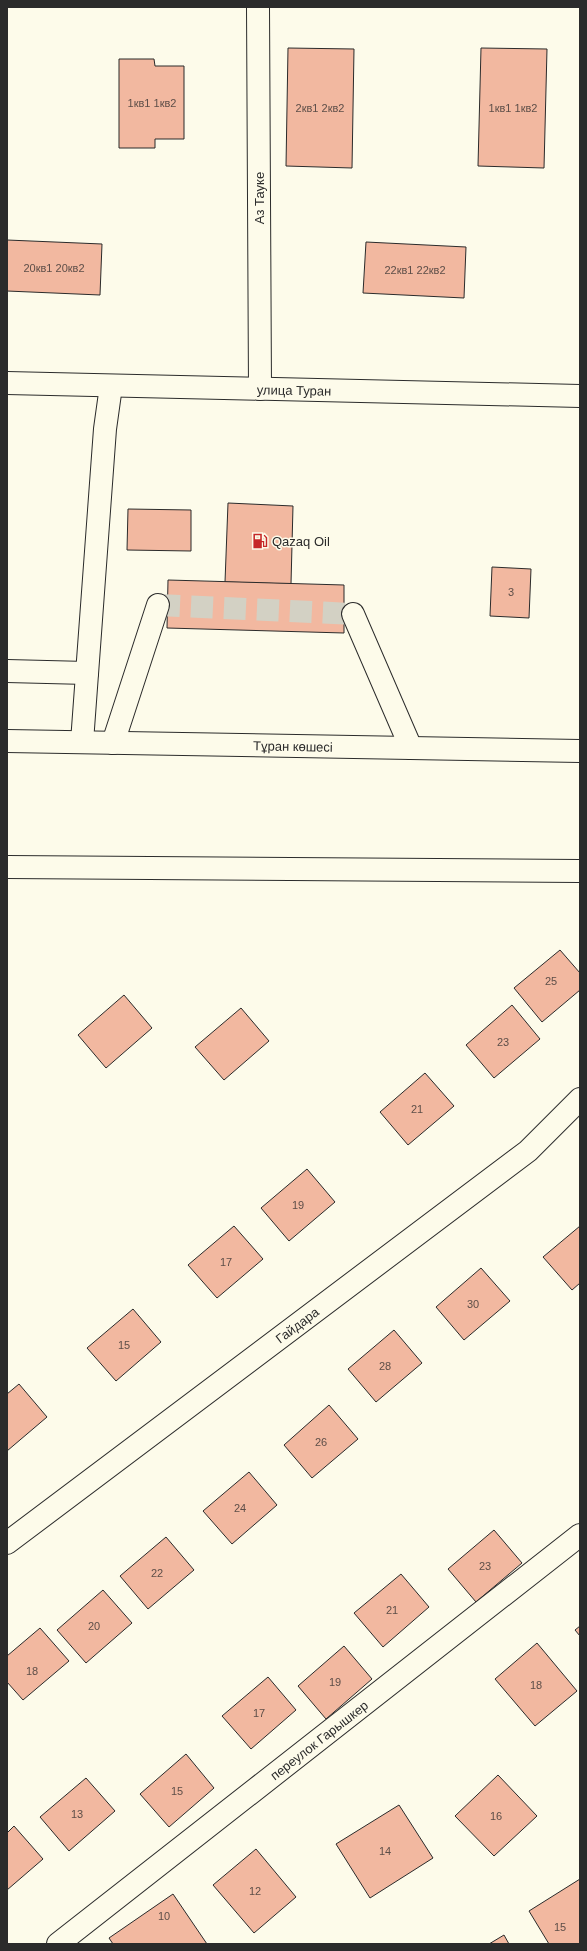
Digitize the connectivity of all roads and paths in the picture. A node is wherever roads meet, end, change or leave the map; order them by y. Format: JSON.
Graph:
{"nodes":[{"id":1,"x":258,"y":7,"type":"edge"},
{"id":2,"x":7,"y":383,"type":"edge"},
{"id":3,"x":111,"y":386,"type":"junction"},
{"id":4,"x":260,"y":389,"type":"junction"},
{"id":5,"x":580,"y":396,"type":"edge"},
{"id":6,"x":158,"y":605,"type":"dead end"},
{"id":7,"x":353,"y":614,"type":"dead end"},
{"id":8,"x":7,"y":671,"type":"edge"},
{"id":9,"x":87,"y":673,"type":"junction"},
{"id":10,"x":7,"y":741,"type":"edge"},
{"id":11,"x":82,"y":742,"type":"junction"},
{"id":12,"x":113,"y":743,"type":"junction"},
{"id":13,"x":412,"y":748,"type":"junction"},
{"id":14,"x":580,"y":751,"type":"edge"},
{"id":15,"x":7,"y":867,"type":"edge"},
{"id":16,"x":580,"y":871,"type":"edge"},
{"id":17,"x":580,"y":1099,"type":"edge"},
{"id":18,"x":580,"y":1535,"type":"edge"},
{"id":19,"x":7,"y":1543,"type":"edge"},
{"id":20,"x":58,"y":1944,"type":"edge"}],
"edges":[{"from":1,"to":4,"type":"street","name":"Аз Тауке"},
{"from":2,"to":3,"type":"street","name":"улица Туран"},
{"from":3,"to":4,"type":"street","name":"улица Туран"},
{"from":3,"to":9,"type":"street"},
{"from":4,"to":5,"type":"street","name":"улица Туран"},
{"from":6,"to":12,"type":"street"},
{"from":7,"to":13,"type":"street"},
{"from":8,"to":9,"type":"street"},
{"from":9,"to":11,"type":"street"},
{"from":10,"to":11,"type":"street","name":"Тұран көшесі"},
{"from":11,"to":12,"type":"street","name":"Тұран көшесі"},
{"from":12,"to":13,"type":"street","name":"Тұран көшесі"},
{"from":13,"to":14,"type":"street","name":"Тұран көшесі"},
{"from":15,"to":16,"type":"street"},
{"from":17,"to":19,"type":"street","name":"Гайдара"},
{"from":18,"to":20,"type":"street","name":"переулок Гарышкер"}]}
